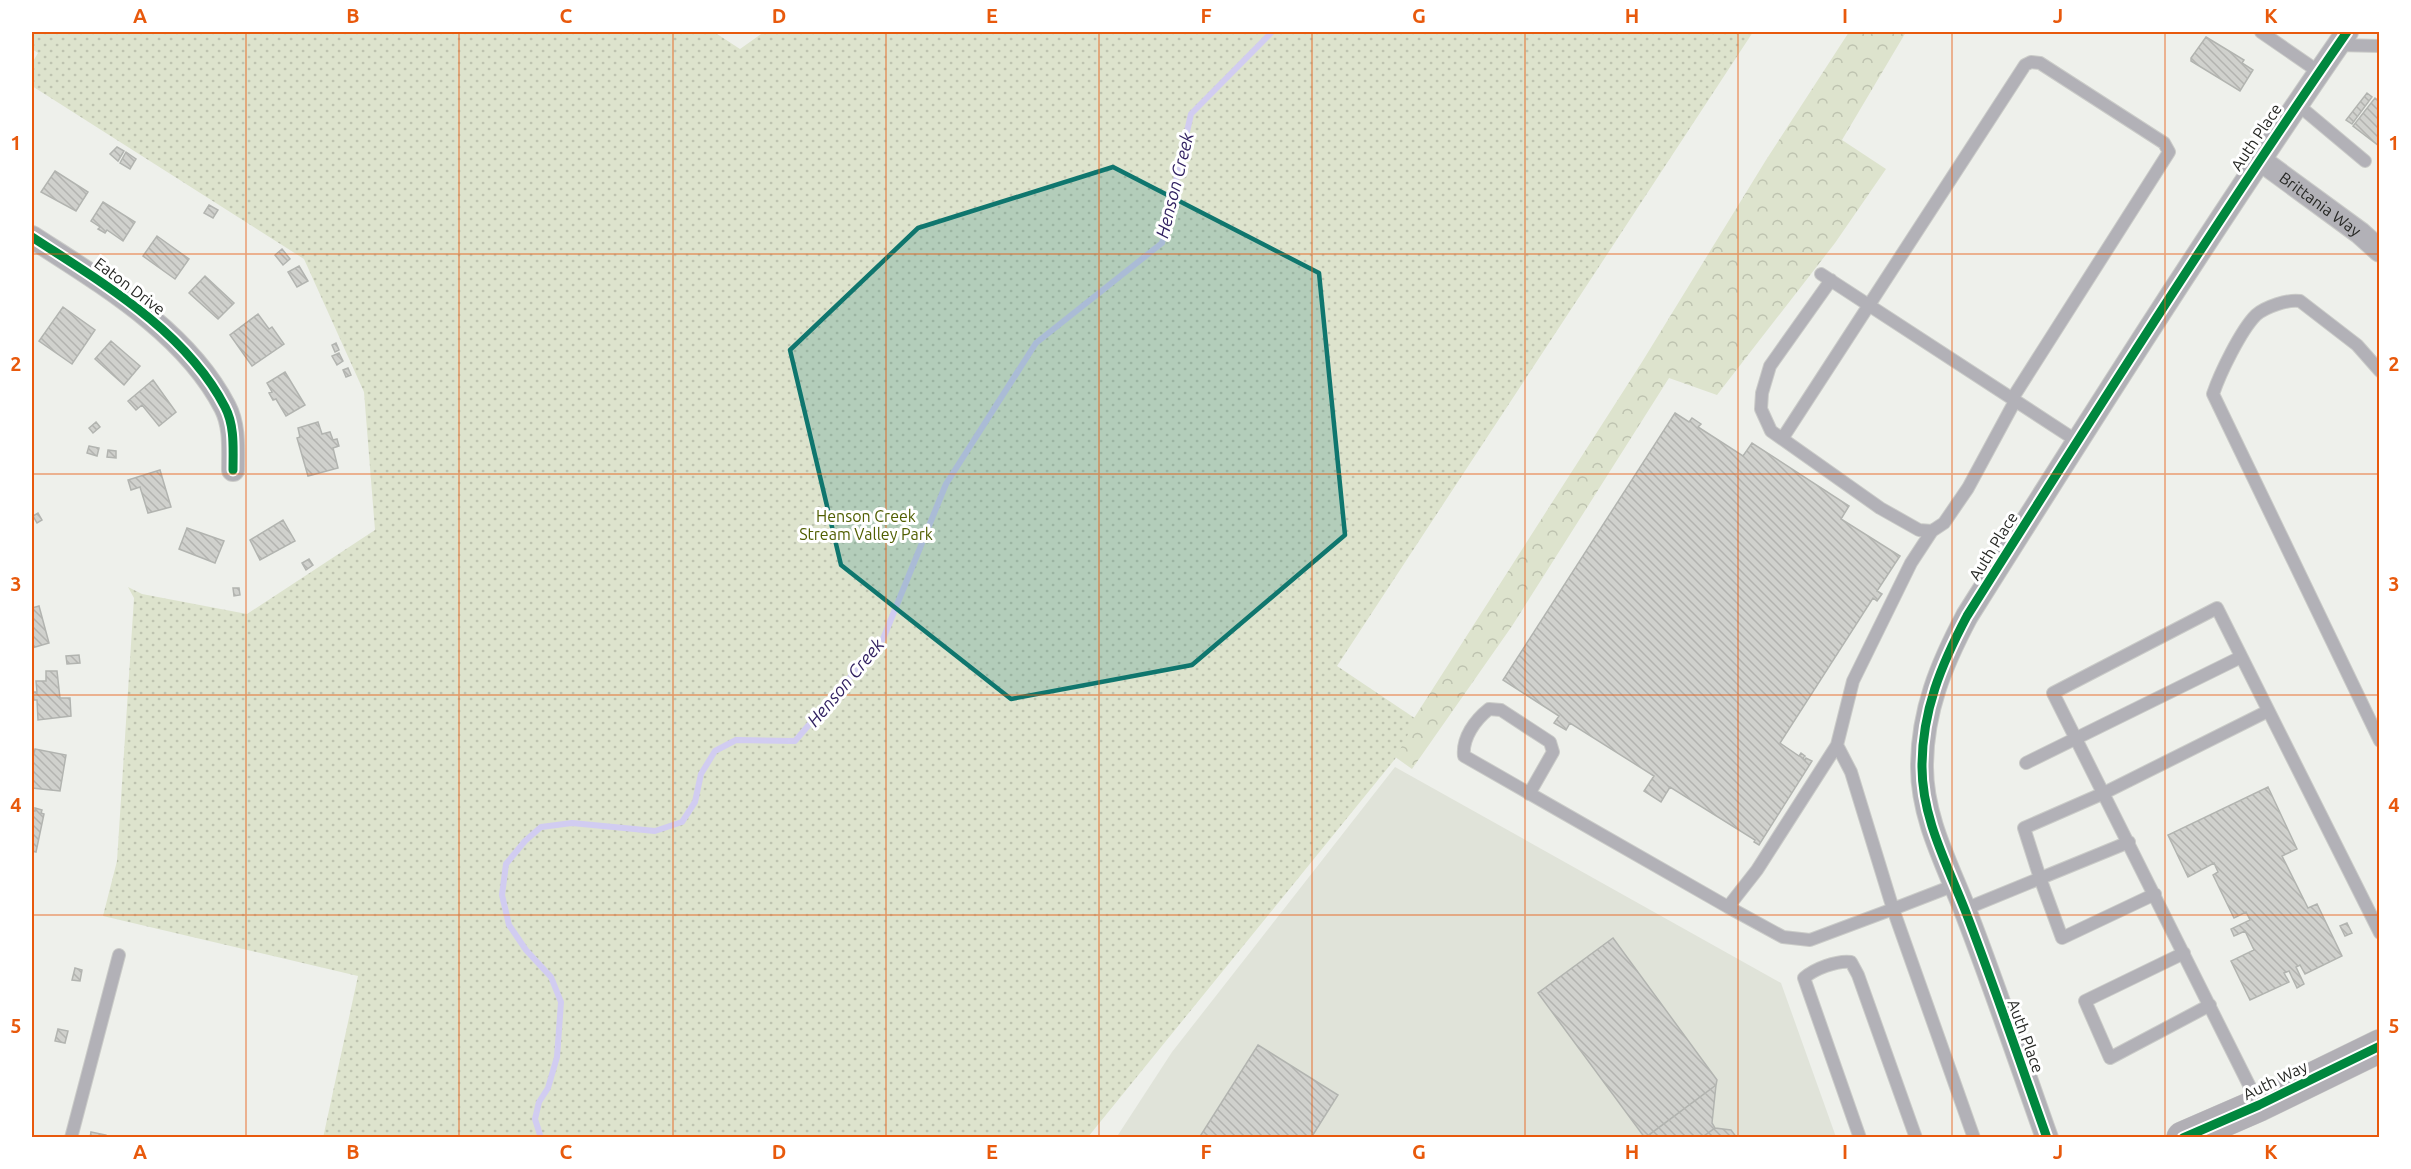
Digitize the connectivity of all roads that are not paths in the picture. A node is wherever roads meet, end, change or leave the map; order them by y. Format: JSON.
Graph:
{"nodes":[{"id":1,"x":2261,"y":32,"type":"edge"},
{"id":2,"x":2342,"y":38,"type":"edge"},
{"id":3,"x":2379,"y":46,"type":"edge"},
{"id":4,"x":2319,"y":72,"type":"junction"},
{"id":5,"x":2297,"y":104,"type":"junction"},
{"id":6,"x":2259,"y":159,"type":"junction"},
{"id":7,"x":2366,"y":161,"type":"dead end"},
{"id":8,"x":32,"y":237,"type":"edge"},
{"id":9,"x":2379,"y":251,"type":"edge"},
{"id":10,"x":1869,"y":305,"type":"junction"},
{"id":11,"x":2379,"y":371,"type":"edge"},
{"id":12,"x":2014,"y":400,"type":"junction"},
{"id":13,"x":1782,"y":439,"type":"junction"},
{"id":14,"x":2077,"y":441,"type":"junction"},
{"id":15,"x":233,"y":470,"type":"dead end"},
{"id":16,"x":1932,"y":531,"type":"junction"},
{"id":17,"x":2241,"y":657,"type":"junction"},
{"id":18,"x":2268,"y":711,"type":"junction"},
{"id":19,"x":2077,"y":739,"type":"junction"},
{"id":20,"x":2379,"y":741,"type":"edge"},
{"id":21,"x":1837,"y":745,"type":"junction"},
{"id":22,"x":2026,"y":763,"type":"dead end"},
{"id":23,"x":2104,"y":793,"type":"junction"},
{"id":24,"x":1529,"y":794,"type":"junction"},
{"id":25,"x":2129,"y":842,"type":"junction"},
{"id":26,"x":2040,"y":878,"type":"junction"},
{"id":27,"x":1955,"y":885,"type":"junction"},
{"id":28,"x":2155,"y":894,"type":"junction"},
{"id":29,"x":1728,"y":908,"type":"junction"},
{"id":30,"x":1893,"y":909,"type":"junction"},
{"id":31,"x":1965,"y":909,"type":"junction"},
{"id":32,"x":2379,"y":933,"type":"edge"},
{"id":33,"x":2184,"y":953,"type":"junction"},
{"id":34,"x":119,"y":955,"type":"dead end"},
{"id":35,"x":2210,"y":1005,"type":"junction"},
{"id":36,"x":2378,"y":1049,"type":"edge"},
{"id":37,"x":2259,"y":1105,"type":"junction"},
{"id":38,"x":71,"y":1137,"type":"edge"},
{"id":39,"x":1860,"y":1137,"type":"edge"},
{"id":40,"x":1916,"y":1137,"type":"edge"},
{"id":41,"x":1974,"y":1137,"type":"edge"},
{"id":42,"x":2047,"y":1137,"type":"edge"},
{"id":43,"x":2183,"y":1137,"type":"edge"}],
"edges":[{"from":1,"to":4,"type":"lane"},
{"from":2,"to":3,"type":"lane"},
{"from":2,"to":4,"type":"street","name":"Auth Place"},
{"from":4,"to":5,"type":"street","name":"Auth Place"},
{"from":5,"to":6,"type":"street","name":"Auth Place"},
{"from":5,"to":7,"type":"lane"},
{"from":6,"to":9,"type":"street","name":"Brittania Way"},
{"from":6,"to":14,"type":"street","name":"Auth Place"},
{"from":8,"to":15,"type":"street","name":"Eaton Drive"},
{"from":10,"to":12,"type":"lane"},
{"from":10,"to":12,"type":"lane"},
{"from":10,"to":13,"type":"lane"},
{"from":10,"to":13,"type":"lane"},
{"from":11,"to":20,"type":"lane"},
{"from":12,"to":14,"type":"lane"},
{"from":12,"to":16,"type":"lane"},
{"from":13,"to":16,"type":"lane"},
{"from":14,"to":27,"type":"street","name":"Auth Place"},
{"from":16,"to":21,"type":"lane"},
{"from":17,"to":18,"type":"lane"},
{"from":17,"to":19,"type":"lane"},
{"from":17,"to":19,"type":"lane"},
{"from":18,"to":23,"type":"lane"},
{"from":18,"to":32,"type":"lane"},
{"from":19,"to":22,"type":"lane"},
{"from":19,"to":23,"type":"lane"},
{"from":21,"to":29,"type":"lane"},
{"from":21,"to":30,"type":"lane"},
{"from":23,"to":25,"type":"lane"},
{"from":23,"to":26,"type":"lane"},
{"from":24,"to":24,"type":"lane"},
{"from":24,"to":29,"type":"lane"},
{"from":25,"to":26,"type":"lane"},
{"from":25,"to":28,"type":"lane"},
{"from":26,"to":28,"type":"lane"},
{"from":26,"to":31,"type":"lane"},
{"from":27,"to":30,"type":"lane"},
{"from":27,"to":31,"type":"street","name":"Auth Place"},
{"from":28,"to":33,"type":"lane"},
{"from":29,"to":30,"type":"lane"},
{"from":30,"to":41,"type":"lane"},
{"from":31,"to":42,"type":"street","name":"Auth Place"},
{"from":33,"to":35,"type":"lane"},
{"from":33,"to":35,"type":"lane"},
{"from":34,"to":38,"type":"lane"},
{"from":35,"to":37,"type":"lane"},
{"from":36,"to":37,"type":"street","name":"Auth Way"},
{"from":37,"to":43,"type":"street","name":"Auth Way"},
{"from":39,"to":40,"type":"lane"}]}
